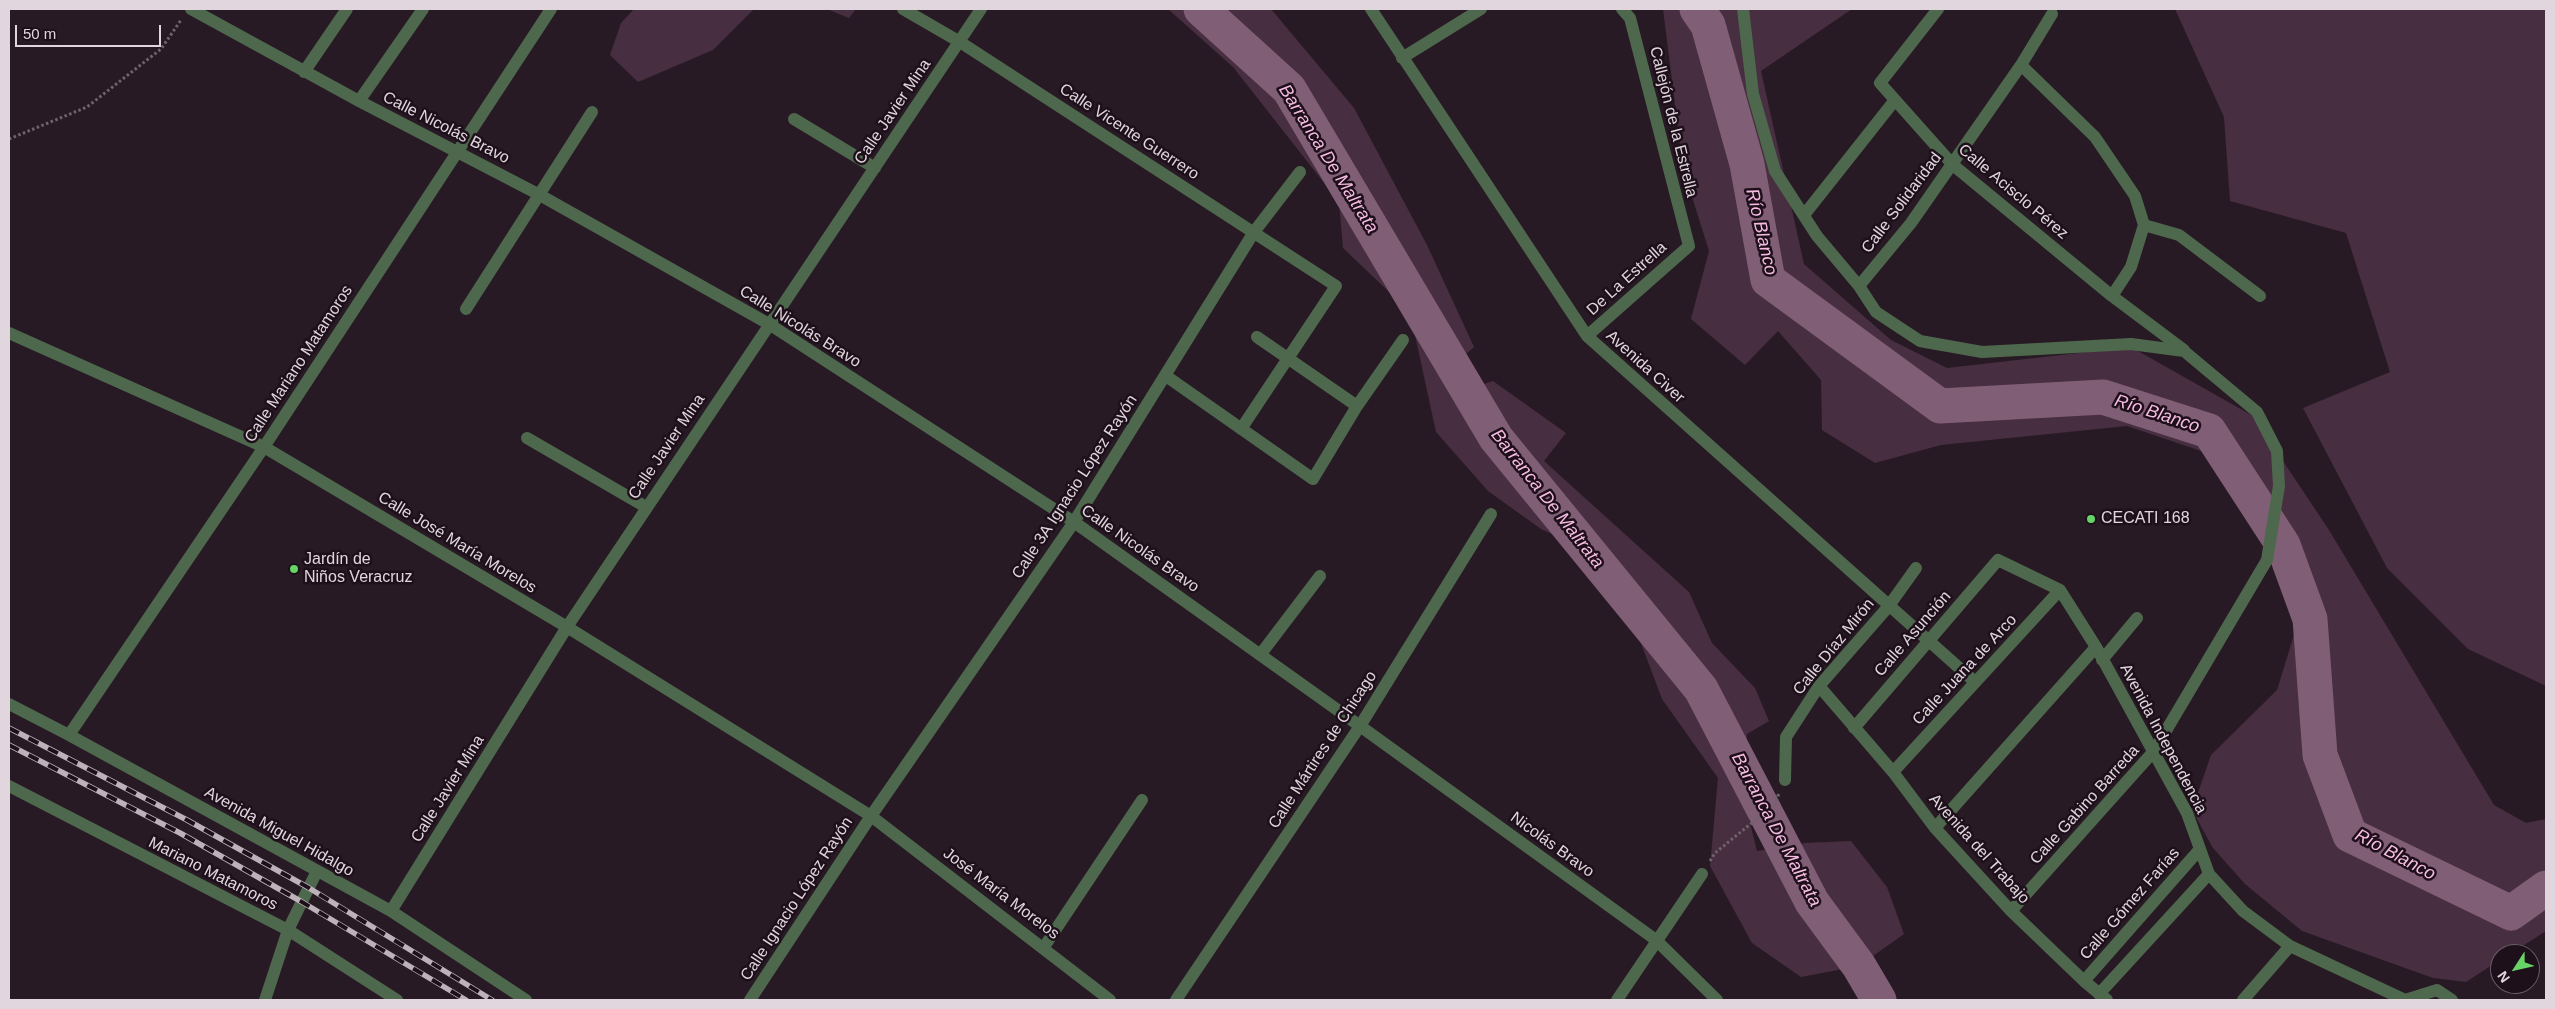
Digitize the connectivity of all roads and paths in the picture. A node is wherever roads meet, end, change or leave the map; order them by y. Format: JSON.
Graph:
{"nodes":[{"id":1,"x":347,"y":9,"type":"edge"},
{"id":2,"x":423,"y":9,"type":"edge"},
{"id":3,"x":551,"y":9,"type":"edge"},
{"id":4,"x":903,"y":9,"type":"edge"},
{"id":5,"x":981,"y":9,"type":"edge"},
{"id":6,"x":1371,"y":9,"type":"edge"},
{"id":7,"x":1481,"y":9,"type":"edge"},
{"id":8,"x":1622,"y":9,"type":"edge"},
{"id":9,"x":1743,"y":9,"type":"edge"},
{"id":10,"x":1938,"y":9,"type":"edge"},
{"id":11,"x":187,"y":13,"type":"edge"},
{"id":12,"x":2052,"y":14,"type":"dead end"},
{"id":13,"x":960,"y":42,"type":"junction"},
{"id":14,"x":1402,"y":58,"type":"junction"},
{"id":15,"x":2021,"y":65,"type":"junction"},
{"id":16,"x":304,"y":72,"type":"junction"},
{"id":17,"x":1894,"y":100,"type":"junction"},
{"id":18,"x":359,"y":101,"type":"junction"},
{"id":19,"x":592,"y":112,"type":"dead end"},
{"id":20,"x":794,"y":118,"type":"dead end"},
{"id":21,"x":9,"y":139,"type":"edge"},
{"id":22,"x":458,"y":152,"type":"junction"},
{"id":23,"x":1953,"y":165,"type":"junction"},
{"id":24,"x":875,"y":168,"type":"junction"},
{"id":25,"x":1300,"y":172,"type":"dead end"},
{"id":26,"x":538,"y":194,"type":"junction"},
{"id":27,"x":1804,"y":215,"type":"junction"},
{"id":28,"x":2144,"y":225,"type":"junction"},
{"id":29,"x":1254,"y":232,"type":"junction"},
{"id":30,"x":1688,"y":246,"type":"joint"},
{"id":31,"x":1858,"y":286,"type":"junction"},
{"id":32,"x":2112,"y":296,"type":"junction"},
{"id":33,"x":2260,"y":296,"type":"dead end"},
{"id":34,"x":466,"y":309,"type":"dead end"},
{"id":35,"x":769,"y":324,"type":"junction"},
{"id":36,"x":9,"y":333,"type":"edge"},
{"id":37,"x":1587,"y":336,"type":"junction"},
{"id":38,"x":1257,"y":337,"type":"dead end"},
{"id":39,"x":1402,"y":340,"type":"dead end"},
{"id":40,"x":2184,"y":350,"type":"junction"},
{"id":41,"x":1288,"y":357,"type":"junction"},
{"id":42,"x":1166,"y":376,"type":"junction"},
{"id":43,"x":1357,"y":406,"type":"junction"},
{"id":44,"x":1241,"y":429,"type":"junction"},
{"id":45,"x":527,"y":438,"type":"dead end"},
{"id":46,"x":264,"y":447,"type":"junction"},
{"id":47,"x":646,"y":507,"type":"junction"},
{"id":48,"x":1492,"y":514,"type":"dead end"},
{"id":49,"x":1074,"y":522,"type":"junction"},
{"id":50,"x":2267,"y":560,"type":"joint"},
{"id":51,"x":1916,"y":568,"type":"dead end"},
{"id":52,"x":1320,"y":576,"type":"dead end"},
{"id":53,"x":2060,"y":590,"type":"junction"},
{"id":54,"x":1888,"y":606,"type":"junction"},
{"id":55,"x":2137,"y":618,"type":"dead end"},
{"id":56,"x":567,"y":627,"type":"junction"},
{"id":57,"x":1928,"y":641,"type":"junction"},
{"id":58,"x":2096,"y":647,"type":"junction"},
{"id":59,"x":1260,"y":655,"type":"junction"},
{"id":60,"x":2102,"y":660,"type":"junction"},
{"id":61,"x":1975,"y":682,"type":"junction"},
{"id":62,"x":1819,"y":686,"type":"junction"},
{"id":63,"x":9,"y":704,"type":"edge"},
{"id":64,"x":1360,"y":726,"type":"junction"},
{"id":65,"x":1854,"y":728,"type":"junction"},
{"id":66,"x":70,"y":735,"type":"junction"},
{"id":67,"x":2154,"y":751,"type":"junction"},
{"id":68,"x":1893,"y":772,"type":"junction"},
{"id":69,"x":1785,"y":780,"type":"dead end"},
{"id":70,"x":9,"y":786,"type":"edge"},
{"id":71,"x":1142,"y":800,"type":"dead end"},
{"id":72,"x":1775,"y":804,"type":"dead end"},
{"id":73,"x":871,"y":816,"type":"junction"},
{"id":74,"x":1935,"y":828,"type":"junction"},
{"id":75,"x":2200,"y":849,"type":"junction"},
{"id":76,"x":1715,"y":853,"type":"dead end"},
{"id":77,"x":317,"y":871,"type":"junction"},
{"id":78,"x":1702,"y":874,"type":"dead end"},
{"id":79,"x":2209,"y":874,"type":"junction"},
{"id":80,"x":2011,"y":911,"type":"junction"},
{"id":81,"x":391,"y":912,"type":"junction"},
{"id":82,"x":288,"y":930,"type":"junction"},
{"id":83,"x":1656,"y":940,"type":"junction"},
{"id":84,"x":2290,"y":946,"type":"junction"},
{"id":85,"x":1044,"y":947,"type":"junction"},
{"id":86,"x":2084,"y":981,"type":"junction"},
{"id":87,"x":2103,"y":997,"type":"edge"},
{"id":88,"x":265,"y":1000,"type":"edge"},
{"id":89,"x":397,"y":1000,"type":"edge"},
{"id":90,"x":526,"y":1000,"type":"edge"},
{"id":91,"x":750,"y":1000,"type":"edge"},
{"id":92,"x":1110,"y":1000,"type":"edge"},
{"id":93,"x":1176,"y":1000,"type":"edge"},
{"id":94,"x":1617,"y":1000,"type":"edge"},
{"id":95,"x":1717,"y":1000,"type":"edge"},
{"id":96,"x":2242,"y":1000,"type":"edge"},
{"id":97,"x":2405,"y":1000,"type":"edge"},
{"id":98,"x":2452,"y":1000,"type":"edge"}],
"edges":[{"from":1,"to":16,"type":"street"},
{"from":2,"to":18,"type":"street"},
{"from":3,"to":22,"type":"street","name":"Calle Mariano Matamoros"},
{"from":4,"to":13,"type":"street","name":"Calle Vicente Guerrero"},
{"from":5,"to":13,"type":"street","name":"Calle Javier Mina"},
{"from":6,"to":14,"type":"street","name":"Avenida Civer"},
{"from":7,"to":14,"type":"street"},
{"from":8,"to":30,"type":"street","name":"Callejón de la Estrella"},
{"from":9,"to":27,"type":"street"},
{"from":10,"to":17,"type":"street","name":"Calle Acisclo Pérez"},
{"from":11,"to":16,"type":"street","name":"Calle Nicolás Bravo"},
{"from":11,"to":21,"type":"path"},
{"from":12,"to":15,"type":"street","name":"Calle Solidaridad"},
{"from":13,"to":24,"type":"street","name":"Calle Javier Mina"},
{"from":13,"to":29,"type":"street","name":"Calle Vicente Guerrero"},
{"from":14,"to":37,"type":"street","name":"Avenida Civer"},
{"from":15,"to":23,"type":"street","name":"Calle Solidaridad"},
{"from":15,"to":28,"type":"street"},
{"from":16,"to":18,"type":"street","name":"Calle Nicolás Bravo"},
{"from":17,"to":23,"type":"street","name":"Calle Acisclo Pérez"},
{"from":17,"to":27,"type":"street"},
{"from":18,"to":22,"type":"street","name":"Calle Nicolás Bravo"},
{"from":19,"to":26,"type":"street"},
{"from":20,"to":24,"type":"street"},
{"from":22,"to":26,"type":"street","name":"Calle Nicolás Bravo"},
{"from":22,"to":46,"type":"street","name":"Calle Mariano Matamoros"},
{"from":23,"to":31,"type":"street","name":"Calle Solidaridad"},
{"from":23,"to":32,"type":"street","name":"Calle Acisclo Pérez"},
{"from":24,"to":35,"type":"street","name":"Calle Javier Mina"},
{"from":25,"to":29,"type":"street","name":"Calle 3A Ignacio López Rayón"},
{"from":26,"to":34,"type":"street"},
{"from":26,"to":35,"type":"street","name":"Calle Nicolás Bravo"},
{"from":27,"to":31,"type":"street"},
{"from":28,"to":32,"type":"street"},
{"from":28,"to":33,"type":"street"},
{"from":29,"to":41,"type":"street","name":"Calle Vicente Guerrero"},
{"from":29,"to":42,"type":"street","name":"Calle 3A Ignacio López Rayón"},
{"from":30,"to":37,"type":"street","name":"De La Estrella"},
{"from":31,"to":40,"type":"street"},
{"from":32,"to":40,"type":"street","name":"Calle Acisclo Pérez"},
{"from":35,"to":47,"type":"street","name":"Calle Javier Mina"},
{"from":35,"to":49,"type":"street","name":"Calle Nicolás Bravo"},
{"from":36,"to":46,"type":"street","name":"Calle José María Morelos"},
{"from":37,"to":54,"type":"street","name":"Avenida Civer"},
{"from":38,"to":41,"type":"street"},
{"from":39,"to":43,"type":"street"},
{"from":40,"to":50,"type":"street","name":"Calle Acisclo Pérez"},
{"from":41,"to":43,"type":"street"},
{"from":41,"to":44,"type":"street"},
{"from":42,"to":44,"type":"street"},
{"from":42,"to":49,"type":"street","name":"Calle 3A Ignacio López Rayón"},
{"from":43,"to":44,"type":"street"},
{"from":45,"to":47,"type":"street"},
{"from":46,"to":56,"type":"street","name":"Calle José María Morelos"},
{"from":46,"to":66,"type":"street","name":"Calle Mariano Matamoros"},
{"from":47,"to":56,"type":"street","name":"Calle Javier Mina"},
{"from":48,"to":64,"type":"street","name":"Calle Mártires de Chicago"},
{"from":49,"to":59,"type":"street","name":"Calle Nicolás Bravo"},
{"from":49,"to":73,"type":"street","name":"Calle 3A Ignacio López Rayón"},
{"from":50,"to":67,"type":"street","name":"Calle Gabino Barreda"},
{"from":51,"to":54,"type":"street","name":"Calle Díaz Mirón"},
{"from":52,"to":59,"type":"street"},
{"from":53,"to":57,"type":"street","name":"Calle Asunción"},
{"from":53,"to":58,"type":"street","name":"Avenida Independencia"},
{"from":53,"to":61,"type":"street","name":"Calle Juana de Arco"},
{"from":54,"to":57,"type":"street","name":"Avenida Civer"},
{"from":54,"to":62,"type":"street","name":"Calle Díaz Mirón"},
{"from":55,"to":60,"type":"street"},
{"from":56,"to":73,"type":"street","name":"Calle José María Morelos"},
{"from":56,"to":81,"type":"street","name":"Calle Javier Mina"},
{"from":57,"to":61,"type":"street","name":"Avenida Civer"},
{"from":57,"to":65,"type":"street","name":"Calle Asunción"},
{"from":58,"to":60,"type":"street","name":"Avenida Independencia"},
{"from":58,"to":74,"type":"street"},
{"from":59,"to":64,"type":"street","name":"Calle Nicolás Bravo"},
{"from":60,"to":67,"type":"street","name":"Avenida Independencia"},
{"from":61,"to":68,"type":"street","name":"Calle Juana de Arco"},
{"from":62,"to":65,"type":"street","name":"Avenida del Trabajo"},
{"from":62,"to":69,"type":"street","name":"Calle Díaz Mirón"},
{"from":63,"to":66,"type":"street","name":"Avenida Miguel Hidalgo"},
{"from":64,"to":83,"type":"street","name":"Nicolás Bravo"},
{"from":64,"to":93,"type":"street","name":"Calle Mártires de Chicago"},
{"from":65,"to":68,"type":"street","name":"Avenida del Trabajo"},
{"from":66,"to":77,"type":"street","name":"Avenida Miguel Hidalgo"},
{"from":67,"to":75,"type":"street","name":"Avenida Independencia"},
{"from":67,"to":80,"type":"street","name":"Calle Gabino Barreda"},
{"from":68,"to":74,"type":"street","name":"Avenida del Trabajo"},
{"from":70,"to":82,"type":"street","name":"Mariano Matamoros"},
{"from":71,"to":85,"type":"street"},
{"from":72,"to":76,"type":"path"},
{"from":73,"to":85,"type":"street","name":"José María Morelos"},
{"from":73,"to":91,"type":"street","name":"Calle Ignacio López Rayón"},
{"from":74,"to":80,"type":"street","name":"Avenida del Trabajo"},
{"from":75,"to":79,"type":"street","name":"Avenida Independencia"},
{"from":75,"to":86,"type":"street","name":"Calle Gómez Farías"},
{"from":77,"to":81,"type":"street","name":"Avenida Miguel Hidalgo"},
{"from":77,"to":82,"type":"street"},
{"from":78,"to":83,"type":"street"},
{"from":79,"to":84,"type":"street","name":"Avenida Independencia"},
{"from":79,"to":87,"type":"street"},
{"from":80,"to":86,"type":"street","name":"Avenida del Trabajo"},
{"from":81,"to":90,"type":"street","name":"Avenida Miguel Hidalgo"},
{"from":82,"to":88,"type":"street"},
{"from":82,"to":89,"type":"street","name":"Mariano Matamoros"},
{"from":83,"to":94,"type":"street"},
{"from":83,"to":95,"type":"street","name":"Nicolás Bravo"},
{"from":84,"to":96,"type":"street"},
{"from":84,"to":97,"type":"street","name":"Avenida Independencia"},
{"from":85,"to":92,"type":"street","name":"José María Morelos"},
{"from":86,"to":87,"type":"street","name":"Avenida del Trabajo"},
{"from":97,"to":98,"type":"street","name":"Avenida Independencia"}]}
